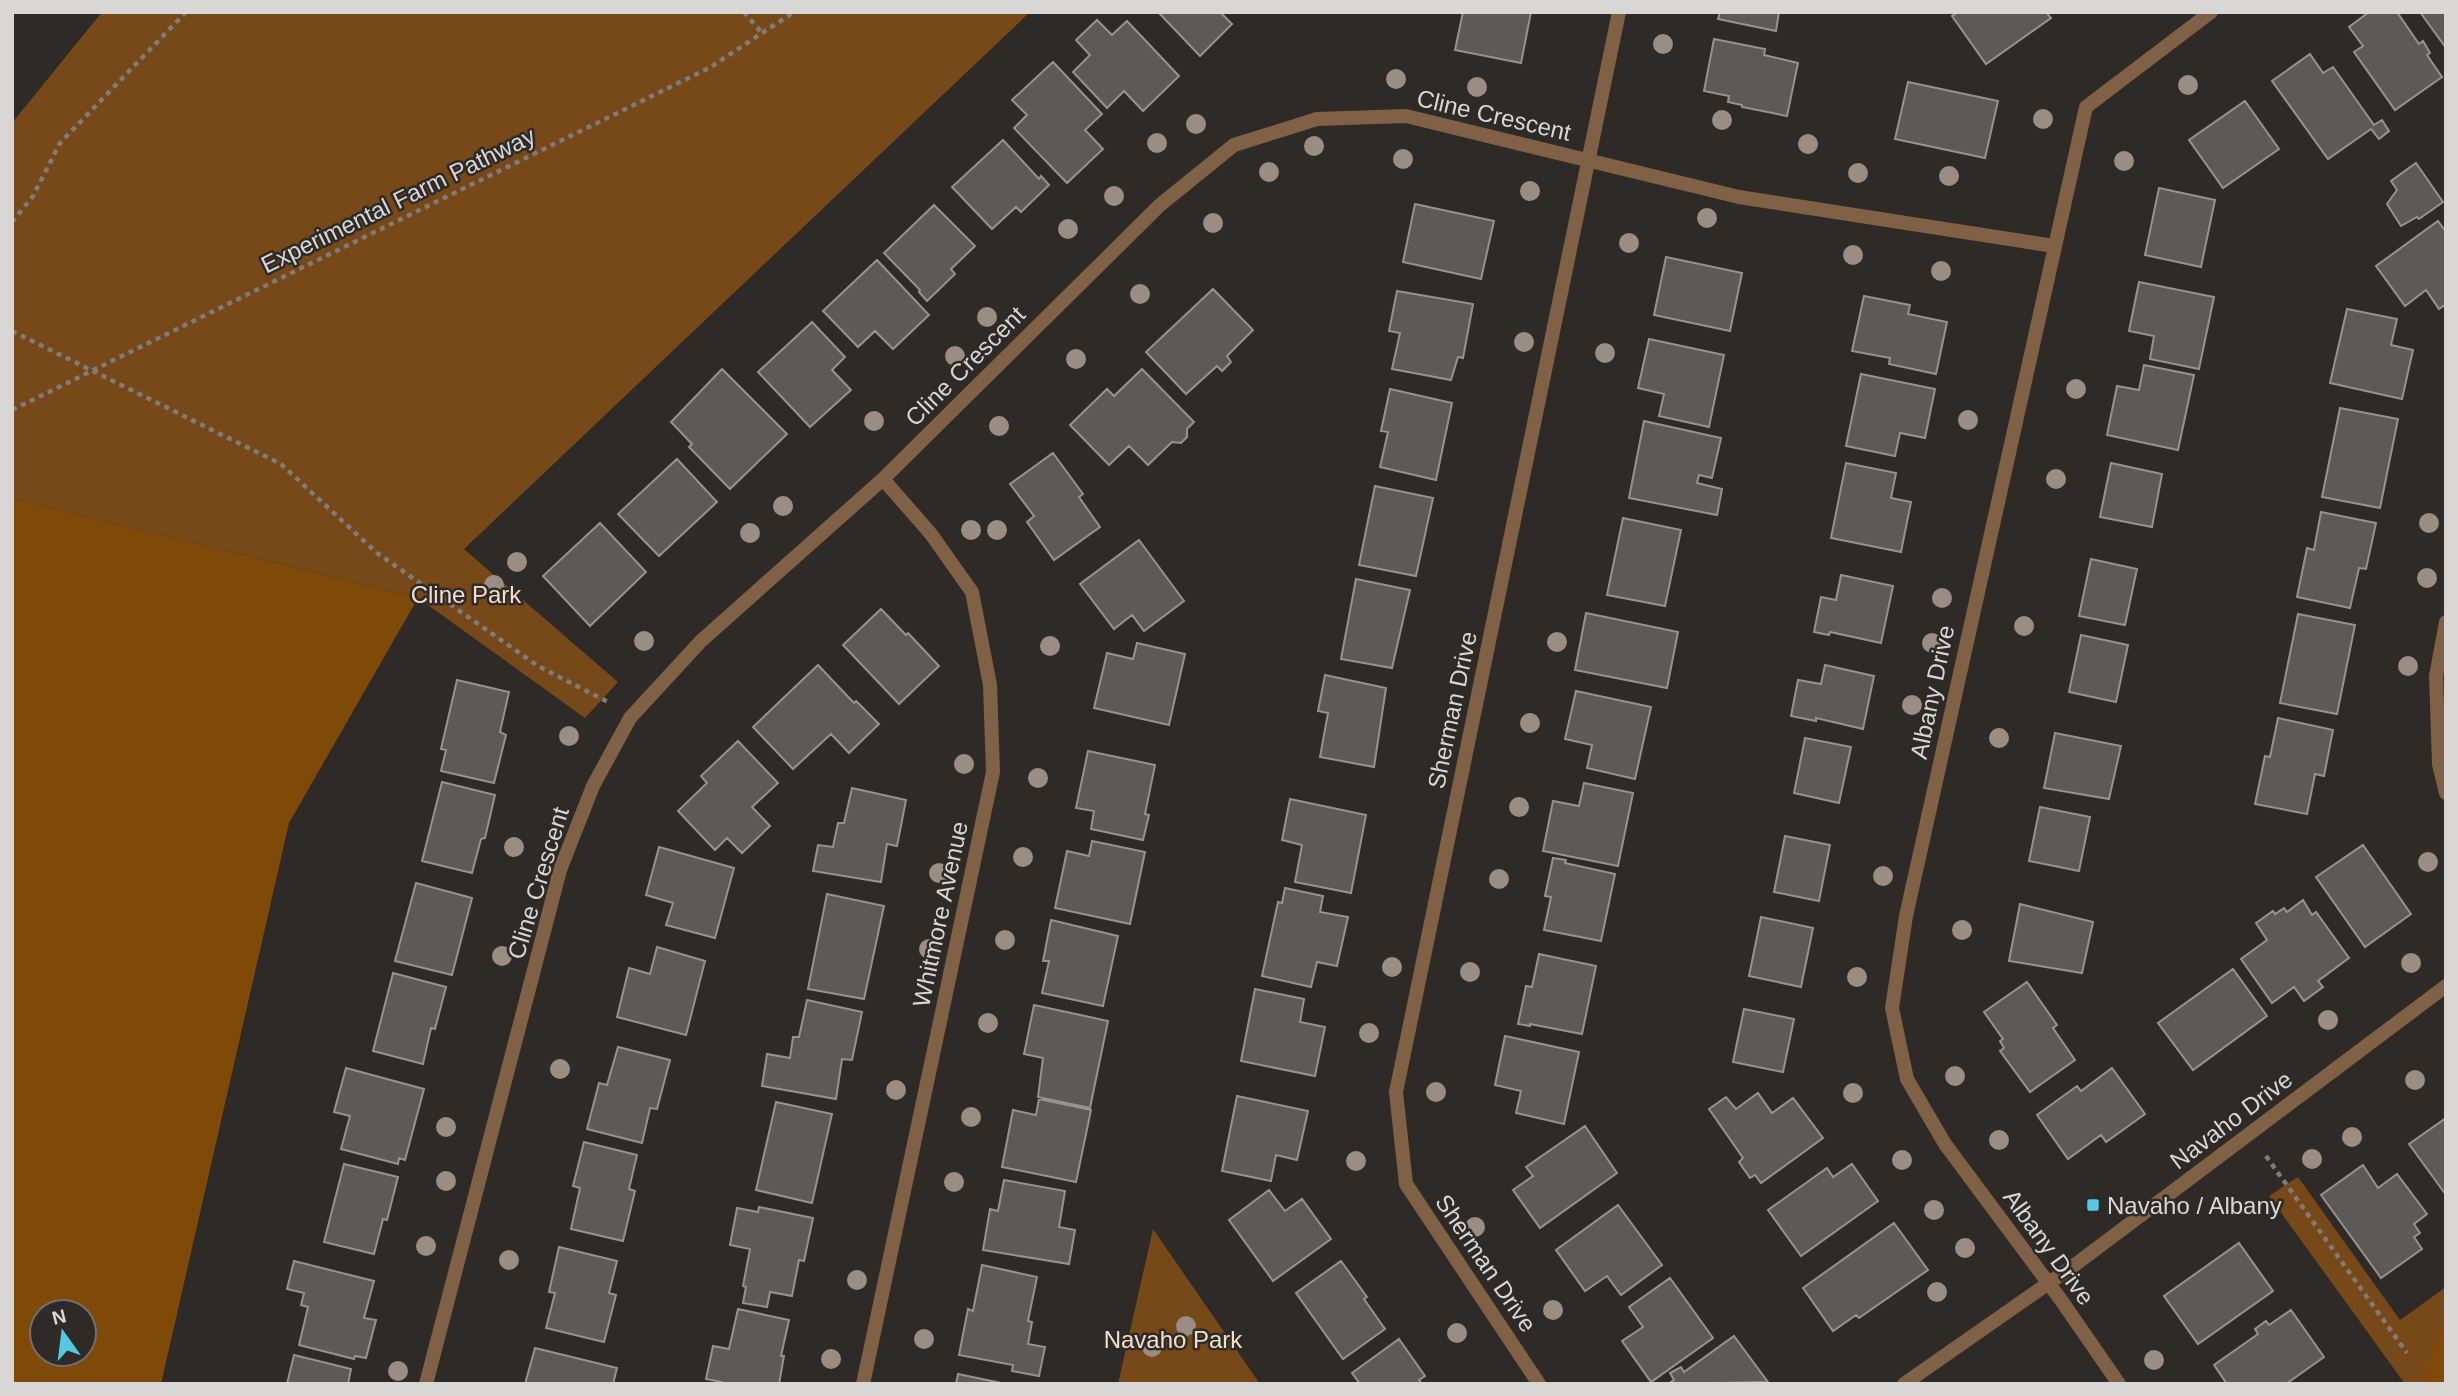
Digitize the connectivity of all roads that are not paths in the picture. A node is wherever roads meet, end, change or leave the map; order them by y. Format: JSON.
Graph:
{"nodes":[{"id":1,"x":1619,"y":12,"type":"edge"},
{"id":2,"x":2211,"y":12,"type":"edge"},
{"id":3,"x":1589,"y":161,"type":"junction"},
{"id":4,"x":2054,"y":246,"type":"junction"},
{"id":5,"x":883,"y":479,"type":"junction"},
{"id":6,"x":2446,"y":622,"type":"edge"},
{"id":7,"x":2446,"y":793,"type":"edge"},
{"id":8,"x":2446,"y":986,"type":"edge"},
{"id":9,"x":2048,"y":1284,"type":"junction"},
{"id":10,"x":426,"y":1384,"type":"edge"},
{"id":11,"x":863,"y":1384,"type":"edge"},
{"id":12,"x":1539,"y":1384,"type":"edge"},
{"id":13,"x":1904,"y":1384,"type":"edge"},
{"id":14,"x":2119,"y":1384,"type":"edge"}],
"edges":[{"from":1,"to":3,"type":"street","name":"Sherman Drive"},
{"from":2,"to":4,"type":"street","name":"Albany Drive"},
{"from":3,"to":4,"type":"street","name":"Cline Crescent"},
{"from":3,"to":5,"type":"street","name":"Cline Crescent"},
{"from":3,"to":12,"type":"street","name":"Sherman Drive"},
{"from":4,"to":9,"type":"street","name":"Albany Drive"},
{"from":5,"to":10,"type":"street","name":"Cline Crescent"},
{"from":5,"to":11,"type":"street","name":"Whitmore Avenue"},
{"from":6,"to":7,"type":"street"},
{"from":8,"to":9,"type":"street","name":"Navaho Drive"},
{"from":9,"to":13,"type":"street","name":"Navaho Drive"},
{"from":9,"to":14,"type":"street","name":"Albany Drive"}]}
